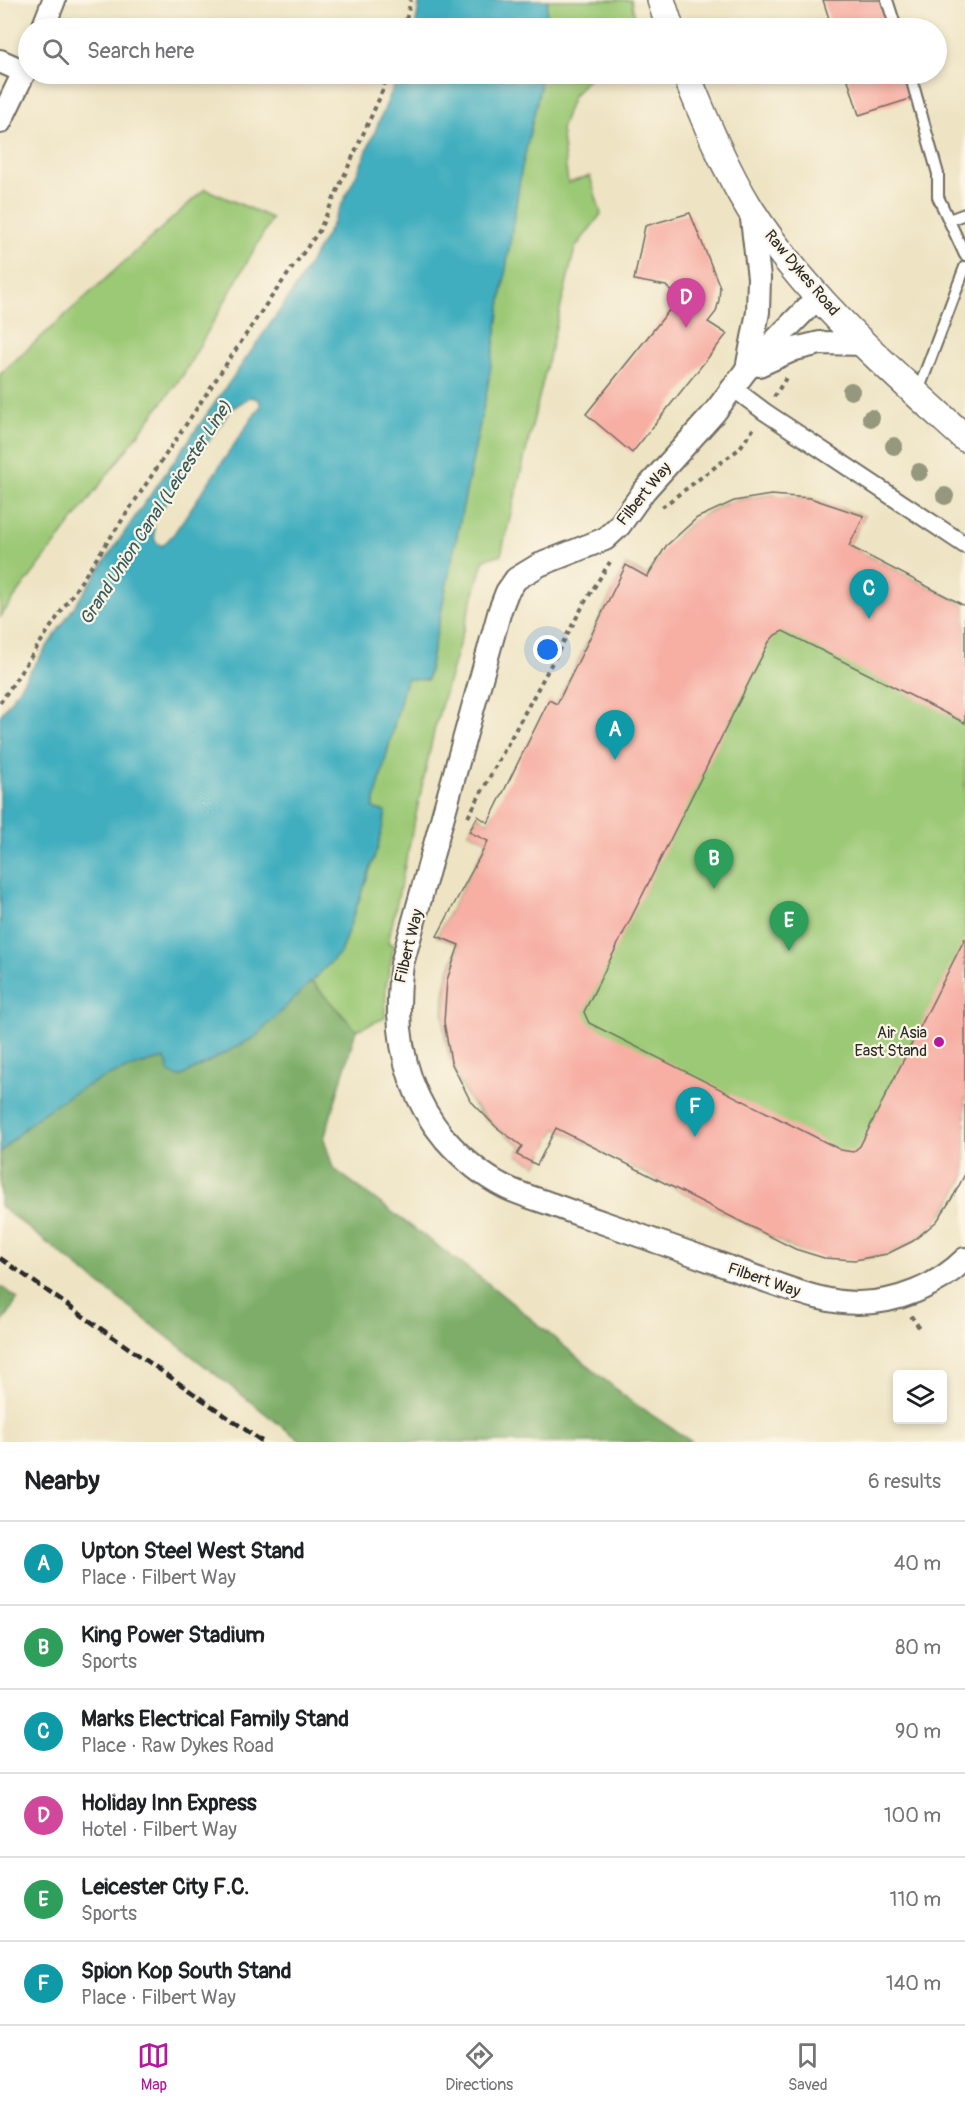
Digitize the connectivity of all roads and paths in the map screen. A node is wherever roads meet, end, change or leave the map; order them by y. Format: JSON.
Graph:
{"nodes":[{"id":1,"x":54,"y":0,"type":"edge"},
{"id":2,"x":411,"y":0,"type":"edge"},
{"id":3,"x":661,"y":0,"type":"edge"},
{"id":4,"x":887,"y":0,"type":"edge"},
{"id":5,"x":47,"y":18,"type":"edge"},
{"id":6,"x":406,"y":18,"type":"edge"},
{"id":7,"x":667,"y":18,"type":"edge"},
{"id":8,"x":893,"y":18,"type":"edge"},
{"id":9,"x":0,"y":61,"type":"edge"},
{"id":10,"x":18,"y":66,"type":"edge"},
{"id":11,"x":19,"y":84,"type":"edge"},
{"id":12,"x":385,"y":84,"type":"edge"},
{"id":13,"x":690,"y":84,"type":"edge"},
{"id":14,"x":913,"y":84,"type":"edge"},
{"id":15,"x":0,"y":122,"type":"edge"},
{"id":16,"x":750,"y":209,"type":"junction"},
{"id":17,"x":965,"y":214,"type":"edge"},
{"id":18,"x":949,"y":220,"type":"junction"},
{"id":19,"x":965,"y":255,"type":"edge"},
{"id":20,"x":965,"y":267,"type":"edge"},
{"id":21,"x":819,"y":296,"type":"junction"},
{"id":22,"x":864,"y":344,"type":"junction"},
{"id":23,"x":795,"y":349,"type":"junction"},
{"id":24,"x":747,"y":369,"type":"junction"},
{"id":25,"x":733,"y":388,"type":"junction"},
{"id":26,"x":917,"y":395,"type":"junction"},
{"id":27,"x":765,"y":412,"type":"junction"},
{"id":28,"x":965,"y":438,"type":"edge"},
{"id":29,"x":656,"y":512,"type":"dead end"},
{"id":30,"x":965,"y":545,"type":"edge"},
{"id":31,"x":616,"y":553,"type":"dead end"},
{"id":32,"x":0,"y":703,"type":"edge"},
{"id":33,"x":467,"y":820,"type":"dead end"},
{"id":34,"x":965,"y":1259,"type":"edge"}],
"edges":[{"from":1,"to":5,"type":"street"},
{"from":2,"to":6,"type":"path"},
{"from":3,"to":7,"type":"street"},
{"from":4,"to":8,"type":"lane"},
{"from":9,"to":10,"type":"street"},
{"from":11,"to":15,"type":"street"},
{"from":12,"to":32,"type":"path"},
{"from":13,"to":16,"type":"street","name":"Raw Dykes Road"},
{"from":14,"to":18,"type":"lane"},
{"from":16,"to":21,"type":"street","name":"Raw Dykes Road"},
{"from":16,"to":24,"type":"street","name":"Filbert Way"},
{"from":17,"to":18,"type":"lane"},
{"from":18,"to":19,"type":"lane"},
{"from":20,"to":26,"type":"lane"},
{"from":21,"to":22,"type":"street","name":"Raw Dykes Road"},
{"from":21,"to":24,"type":"street","name":"Filbert Way"},
{"from":22,"to":23,"type":"street"},
{"from":22,"to":26,"type":"street","name":"Raw Dykes Road"},
{"from":23,"to":24,"type":"street"},
{"from":23,"to":27,"type":"path"},
{"from":24,"to":25,"type":"street","name":"Filbert Way"},
{"from":25,"to":27,"type":"street"},
{"from":25,"to":34,"type":"street","name":"Filbert Way"},
{"from":26,"to":28,"type":"street","name":"Raw Dykes Road"},
{"from":27,"to":29,"type":"path"},
{"from":27,"to":30,"type":"street"},
{"from":31,"to":33,"type":"path"}]}
